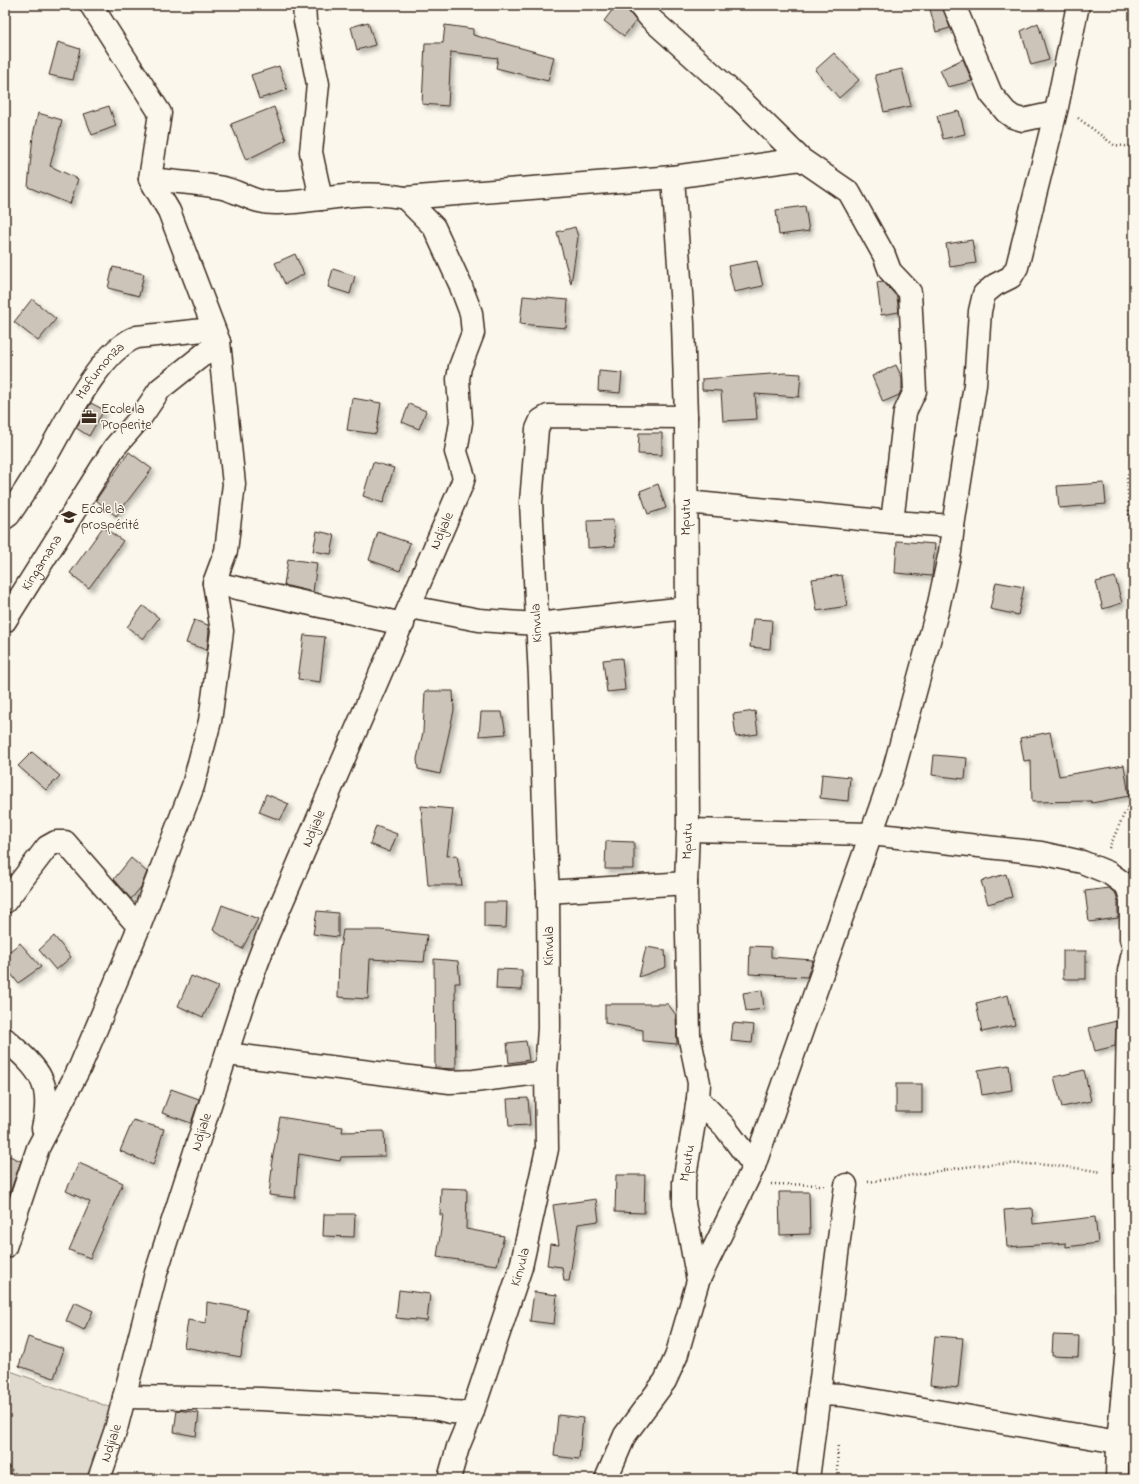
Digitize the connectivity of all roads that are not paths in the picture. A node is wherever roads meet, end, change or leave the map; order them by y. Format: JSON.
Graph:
{"nodes":[{"id":1,"x":91,"y":5,"type":"edge"},
{"id":2,"x":304,"y":5,"type":"edge"},
{"id":3,"x":639,"y":5,"type":"edge"},
{"id":4,"x":954,"y":5,"type":"edge"},
{"id":5,"x":1078,"y":5,"type":"edge"},
{"id":6,"x":1056,"y":110,"type":"junction"},
{"id":7,"x":801,"y":159,"type":"junction"},
{"id":8,"x":673,"y":177,"type":"junction"},
{"id":9,"x":150,"y":179,"type":"junction"},
{"id":10,"x":321,"y":198,"type":"junction"},
{"id":11,"x":405,"y":198,"type":"junction"},
{"id":12,"x":216,"y":335,"type":"junction"},
{"id":13,"x":686,"y":417,"type":"junction"},
{"id":14,"x":686,"y":502,"type":"junction"},
{"id":15,"x":5,"y":518,"type":"edge"},
{"id":16,"x":892,"y":522,"type":"junction"},
{"id":17,"x":953,"y":526,"type":"junction"},
{"id":18,"x":214,"y":583,"type":"junction"},
{"id":19,"x":687,"y":608,"type":"junction"},
{"id":20,"x":406,"y":616,"type":"junction"},
{"id":21,"x":5,"y":621,"type":"edge"},
{"id":22,"x":537,"y":624,"type":"junction"},
{"id":23,"x":688,"y":830,"type":"junction"},
{"id":24,"x":871,"y":834,"type":"junction"},
{"id":25,"x":686,"y":883,"type":"junction"},
{"id":26,"x":548,"y":892,"type":"junction"},
{"id":27,"x":5,"y":902,"type":"edge"},
{"id":28,"x":139,"y":927,"type":"junction"},
{"id":29,"x":5,"y":1039,"type":"edge"},
{"id":30,"x":227,"y":1054,"type":"junction"},
{"id":31,"x":546,"y":1072,"type":"junction"},
{"id":32,"x":698,"y":1099,"type":"junction"},
{"id":33,"x":38,"y":1148,"type":"junction"},
{"id":34,"x":750,"y":1175,"type":"junction"},
{"id":35,"x":846,"y":1185,"type":"road end"},
{"id":36,"x":12,"y":1202,"type":"edge"},
{"id":37,"x":5,"y":1247,"type":"edge"},
{"id":38,"x":698,"y":1281,"type":"junction"},
{"id":39,"x":820,"y":1394,"type":"junction"},
{"id":40,"x":124,"y":1397,"type":"junction"},
{"id":41,"x":472,"y":1414,"type":"junction"},
{"id":42,"x":1118,"y":1442,"type":"junction"},
{"id":43,"x":99,"y":1479,"type":"edge"},
{"id":44,"x":449,"y":1479,"type":"edge"},
{"id":45,"x":606,"y":1479,"type":"edge"},
{"id":46,"x":808,"y":1479,"type":"edge"},
{"id":47,"x":1117,"y":1479,"type":"edge"}],
"edges":[{"from":1,"to":9,"type":"street"},
{"from":2,"to":10,"type":"street"},
{"from":3,"to":7,"type":"street"},
{"from":4,"to":6,"type":"street"},
{"from":5,"to":6,"type":"street"},
{"from":6,"to":17,"type":"street"},
{"from":7,"to":8,"type":"street"},
{"from":7,"to":16,"type":"street"},
{"from":8,"to":11,"type":"street"},
{"from":8,"to":13,"type":"street","name":"Mputu"},
{"from":9,"to":10,"type":"street"},
{"from":9,"to":12,"type":"street"},
{"from":10,"to":11,"type":"street"},
{"from":11,"to":20,"type":"street","name":"Ndjiale"},
{"from":12,"to":15,"type":"street","name":"Mafumonza"},
{"from":12,"to":18,"type":"street"},
{"from":12,"to":21,"type":"street","name":"Kingamana"},
{"from":13,"to":14,"type":"street","name":"Mputu"},
{"from":13,"to":22,"type":"street","name":"Kinvula"},
{"from":14,"to":16,"type":"street"},
{"from":14,"to":19,"type":"street","name":"Mputu"},
{"from":16,"to":17,"type":"street"},
{"from":17,"to":24,"type":"street"},
{"from":18,"to":20,"type":"street"},
{"from":18,"to":28,"type":"street"},
{"from":19,"to":22,"type":"street"},
{"from":19,"to":23,"type":"street","name":"Mputu"},
{"from":20,"to":22,"type":"street"},
{"from":20,"to":30,"type":"street","name":"Ndjiale"},
{"from":22,"to":26,"type":"street","name":"Kinvula"},
{"from":23,"to":24,"type":"street"},
{"from":23,"to":25,"type":"street","name":"Mputu"},
{"from":24,"to":34,"type":"street"},
{"from":24,"to":42,"type":"street"},
{"from":25,"to":26,"type":"street"},
{"from":25,"to":32,"type":"street","name":"Mputu"},
{"from":26,"to":31,"type":"street","name":"Kinvula"},
{"from":27,"to":28,"type":"street"},
{"from":28,"to":33,"type":"street"},
{"from":29,"to":33,"type":"street"},
{"from":30,"to":31,"type":"street"},
{"from":30,"to":40,"type":"street","name":"Ndjiale"},
{"from":31,"to":41,"type":"street","name":"Kinvula"},
{"from":32,"to":34,"type":"street"},
{"from":32,"to":38,"type":"street","name":"Mputu"},
{"from":33,"to":36,"type":"street"},
{"from":34,"to":38,"type":"street"},
{"from":35,"to":39,"type":"street"},
{"from":36,"to":37,"type":"street"},
{"from":38,"to":45,"type":"street","name":"Mputu"},
{"from":39,"to":42,"type":"street"},
{"from":39,"to":46,"type":"street"},
{"from":40,"to":41,"type":"street"},
{"from":40,"to":43,"type":"street","name":"Ndjiale"},
{"from":41,"to":44,"type":"street","name":"Kinvula"},
{"from":42,"to":47,"type":"street"}]}
